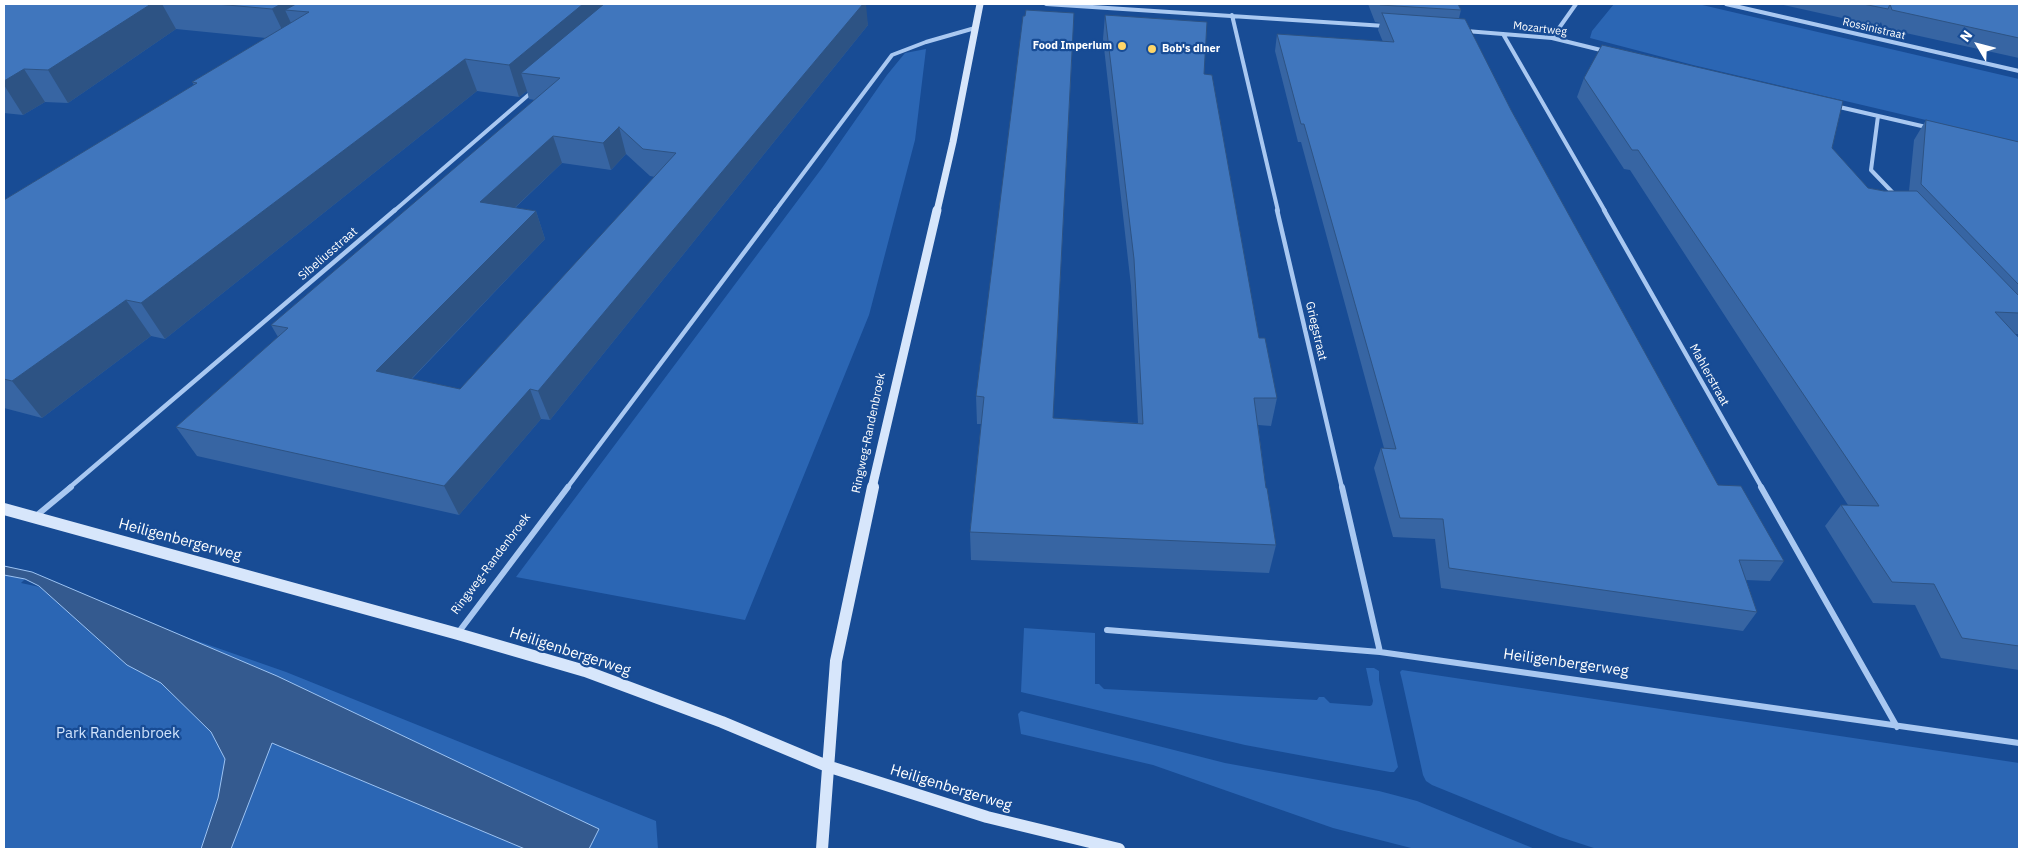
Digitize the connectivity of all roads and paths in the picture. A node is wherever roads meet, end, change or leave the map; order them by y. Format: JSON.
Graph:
{"nodes":[{"id":1,"x":980,"y":4,"type":"edge"},
{"id":2,"x":1046,"y":4,"type":"edge"},
{"id":3,"x":1576,"y":4,"type":"edge"},
{"id":4,"x":1726,"y":4,"type":"edge"},
{"id":5,"x":1232,"y":15,"type":"junction"},
{"id":6,"x":1387,"y":26,"type":"edge"},
{"id":7,"x":975,"y":28,"type":"junction"},
{"id":8,"x":1464,"y":31,"type":"edge"},
{"id":9,"x":1503,"y":34,"type":"junction"},
{"id":10,"x":1552,"y":38,"type":"junction"},
{"id":11,"x":1610,"y":52,"type":"edge"},
{"id":12,"x":2019,"y":71,"type":"edge"},
{"id":13,"x":536,"y":88,"type":"edge"},
{"id":14,"x":1831,"y":105,"type":"edge"},
{"id":15,"x":1878,"y":116,"type":"junction"},
{"id":16,"x":1935,"y":130,"type":"edge"},
{"id":17,"x":1898,"y":199,"type":"edge"},
{"id":18,"x":4,"y":509,"type":"edge"},
{"id":19,"x":34,"y":517,"type":"junction"},
{"id":20,"x":1107,"y":630,"type":"dead end"},
{"id":21,"x":458,"y":634,"type":"junction"},
{"id":22,"x":1380,"y":652,"type":"junction"},
{"id":23,"x":1897,"y":727,"type":"junction"},
{"id":24,"x":2019,"y":743,"type":"edge"},
{"id":25,"x":827,"y":766,"type":"junction"},
{"id":26,"x":822,"y":849,"type":"edge"},
{"id":27,"x":1118,"y":849,"type":"edge"}],
"edges":[{"from":1,"to":7,"type":"main road","name":"Ringweg-Randenbroek"},
{"from":2,"to":5,"type":"street"},
{"from":3,"to":10,"type":"street"},
{"from":4,"to":12,"type":"street","name":"Rossinistraat"},
{"from":5,"to":6,"type":"street"},
{"from":5,"to":22,"type":"street","name":"Griegstraat"},
{"from":7,"to":21,"type":"street","name":"Ringweg-Randenbroek"},
{"from":7,"to":25,"type":"main road","name":"Ringweg-Randenbroek"},
{"from":8,"to":9,"type":"street","name":"Mozartweg"},
{"from":9,"to":10,"type":"street","name":"Mozartweg"},
{"from":9,"to":23,"type":"street","name":"Mahlerstraat"},
{"from":10,"to":11,"type":"street","name":"Mozartweg"},
{"from":13,"to":19,"type":"street","name":"Sibeliusstraat"},
{"from":14,"to":15,"type":"street"},
{"from":15,"to":16,"type":"street"},
{"from":15,"to":17,"type":"street"},
{"from":18,"to":19,"type":"main road","name":"Heiligenbergerweg"},
{"from":19,"to":21,"type":"main road","name":"Heiligenbergerweg"},
{"from":20,"to":22,"type":"street","name":"Heiligenbergerweg"},
{"from":21,"to":25,"type":"main road","name":"Heiligenbergerweg"},
{"from":22,"to":23,"type":"street","name":"Heiligenbergerweg"},
{"from":23,"to":24,"type":"street","name":"Heiligenbergerweg"},
{"from":25,"to":26,"type":"main road","name":"Ringweg-Randenbroek"},
{"from":25,"to":27,"type":"main road","name":"Heiligenbergerweg"}]}
